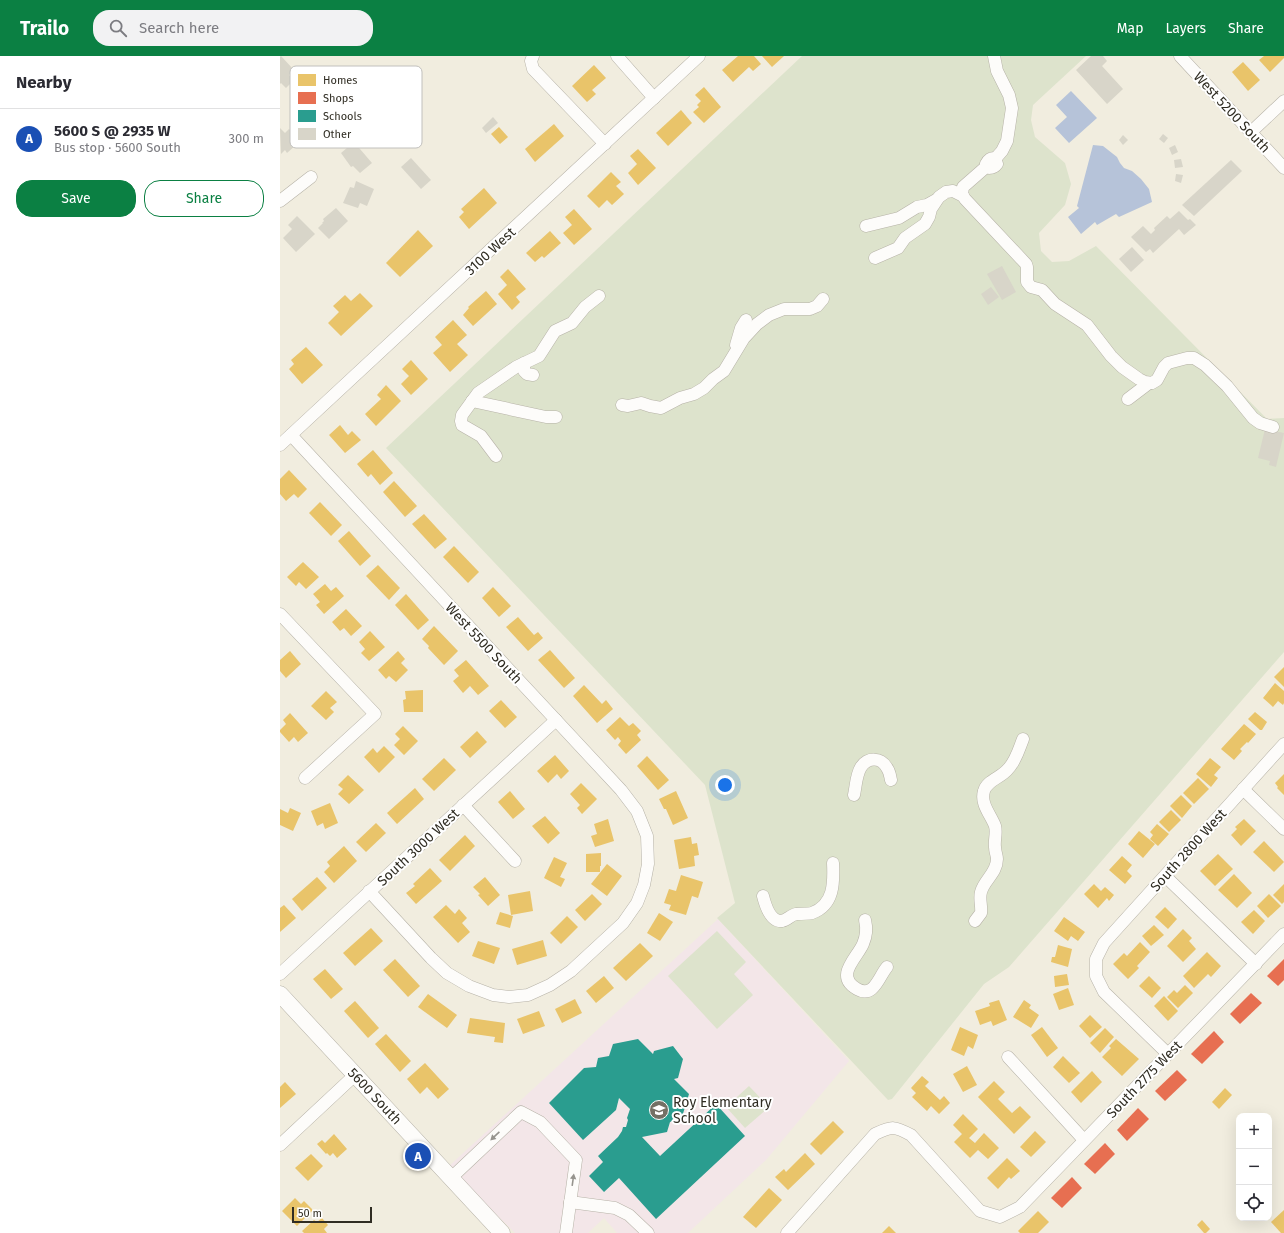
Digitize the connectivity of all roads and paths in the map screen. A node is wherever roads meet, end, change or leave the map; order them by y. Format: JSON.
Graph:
{"nodes":[{"id":1,"x":533,"y":56,"type":"edge"},
{"id":2,"x":617,"y":56,"type":"edge"},
{"id":3,"x":699,"y":56,"type":"edge"},
{"id":4,"x":994,"y":56,"type":"edge"},
{"id":5,"x":1180,"y":56,"type":"edge"},
{"id":6,"x":654,"y":98,"type":"junction"},
{"id":7,"x":1284,"y":101,"type":"edge"},
{"id":8,"x":1251,"y":132,"type":"junction"},
{"id":9,"x":605,"y":144,"type":"junction"},
{"id":10,"x":1284,"y":168,"type":"edge"},
{"id":11,"x":311,"y":177,"type":"dead end"},
{"id":12,"x":960,"y":191,"type":"junction"},
{"id":13,"x":280,"y":201,"type":"edge"},
{"id":14,"x":932,"y":204,"type":"junction"},
{"id":15,"x":866,"y":226,"type":"dead end"},
{"id":16,"x":875,"y":258,"type":"dead end"},
{"id":17,"x":599,"y":296,"type":"dead end"},
{"id":18,"x":823,"y":299,"type":"dead end"},
{"id":19,"x":524,"y":364,"type":"junction"},
{"id":20,"x":534,"y":375,"type":"dead end"},
{"id":21,"x":1149,"y":383,"type":"junction"},
{"id":22,"x":1128,"y":399,"type":"dead end"},
{"id":23,"x":472,"y":401,"type":"junction"},
{"id":24,"x":622,"y":405,"type":"dead end"},
{"id":25,"x":556,"y":417,"type":"dead end"},
{"id":26,"x":1273,"y":427,"type":"dead end"},
{"id":27,"x":291,"y":435,"type":"junction"},
{"id":28,"x":280,"y":445,"type":"edge"},
{"id":29,"x":496,"y":456,"type":"dead end"},
{"id":30,"x":281,"y":618,"type":"edge"},
{"id":31,"x":556,"y":720,"type":"junction"},
{"id":32,"x":1023,"y":739,"type":"dead end"},
{"id":33,"x":1284,"y":744,"type":"edge"},
{"id":34,"x":306,"y":778,"type":"dead end"},
{"id":35,"x":891,"y":780,"type":"dead end"},
{"id":36,"x":1243,"y":789,"type":"junction"},
{"id":37,"x":854,"y":795,"type":"dead end"},
{"id":38,"x":463,"y":805,"type":"junction"},
{"id":39,"x":1284,"y":829,"type":"edge"},
{"id":40,"x":515,"y":861,"type":"dead end"},
{"id":41,"x":833,"y":863,"type":"dead end"},
{"id":42,"x":1165,"y":876,"type":"junction"},
{"id":43,"x":369,"y":891,"type":"junction"},
{"id":44,"x":763,"y":896,"type":"dead end"},
{"id":45,"x":865,"y":920,"type":"dead end"},
{"id":46,"x":975,"y":921,"type":"dead end"},
{"id":47,"x":1284,"y":934,"type":"edge"},
{"id":48,"x":1256,"y":964,"type":"junction"},
{"id":49,"x":887,"y":967,"type":"dead end"},
{"id":50,"x":280,"y":974,"type":"edge"},
{"id":51,"x":280,"y":994,"type":"edge"},
{"id":52,"x":1168,"y":1054,"type":"junction"},
{"id":53,"x":1008,"y":1057,"type":"dead end"},
{"id":54,"x":355,"y":1075,"type":"junction"},
{"id":55,"x":1084,"y":1140,"type":"junction"},
{"id":56,"x":280,"y":1145,"type":"edge"},
{"id":57,"x":450,"y":1178,"type":"junction"},
{"id":58,"x":570,"y":1202,"type":"junction"},
{"id":59,"x":502,"y":1233,"type":"edge"},
{"id":60,"x":566,"y":1233,"type":"edge"},
{"id":61,"x":648,"y":1233,"type":"edge"},
{"id":62,"x":788,"y":1233,"type":"edge"}],
"edges":[{"from":1,"to":9,"type":"street"},
{"from":2,"to":6,"type":"street"},
{"from":3,"to":6,"type":"street","name":"3100 West"},
{"from":4,"to":12,"type":"street"},
{"from":5,"to":8,"type":"street","name":"West 5200 South"},
{"from":6,"to":9,"type":"street","name":"3100 West"},
{"from":7,"to":8,"type":"street"},
{"from":8,"to":10,"type":"street","name":"West 5200 South"},
{"from":9,"to":27,"type":"street","name":"3100 West"},
{"from":11,"to":13,"type":"street"},
{"from":12,"to":14,"type":"street"},
{"from":12,"to":21,"type":"street"},
{"from":14,"to":15,"type":"street"},
{"from":14,"to":16,"type":"street"},
{"from":17,"to":19,"type":"street"},
{"from":18,"to":24,"type":"street"},
{"from":19,"to":20,"type":"street"},
{"from":19,"to":23,"type":"street"},
{"from":21,"to":22,"type":"street"},
{"from":21,"to":26,"type":"street"},
{"from":23,"to":25,"type":"street"},
{"from":23,"to":29,"type":"street"},
{"from":27,"to":28,"type":"street","name":"3100 West"},
{"from":27,"to":31,"type":"street","name":"West 5500 South"},
{"from":30,"to":34,"type":"street"},
{"from":31,"to":38,"type":"street","name":"South 3000 West"},
{"from":31,"to":43,"type":"street","name":"West 5500 South"},
{"from":32,"to":46,"type":"street"},
{"from":33,"to":36,"type":"street","name":"South 2800 West"},
{"from":35,"to":37,"type":"street"},
{"from":36,"to":39,"type":"street"},
{"from":36,"to":42,"type":"street","name":"South 2800 West"},
{"from":38,"to":40,"type":"street"},
{"from":38,"to":43,"type":"street","name":"South 3000 West"},
{"from":41,"to":44,"type":"street"},
{"from":42,"to":48,"type":"street"},
{"from":42,"to":52,"type":"street","name":"South 2800 West"},
{"from":43,"to":50,"type":"street","name":"South 3000 West"},
{"from":45,"to":49,"type":"street"},
{"from":47,"to":48,"type":"street","name":"South 2775 West"},
{"from":48,"to":52,"type":"street","name":"South 2775 West"},
{"from":51,"to":54,"type":"main road","name":"5600 South"},
{"from":52,"to":55,"type":"street","name":"South 2775 West"},
{"from":53,"to":55,"type":"street"},
{"from":54,"to":56,"type":"street"},
{"from":54,"to":57,"type":"main road","name":"5600 South"},
{"from":55,"to":62,"type":"street","name":"South 2775 West"},
{"from":58,"to":57,"type":"street","one_way":true},
{"from":57,"to":59,"type":"main road","name":"5600 South"},
{"from":58,"to":60,"type":"street"},
{"from":58,"to":61,"type":"street"}]}
